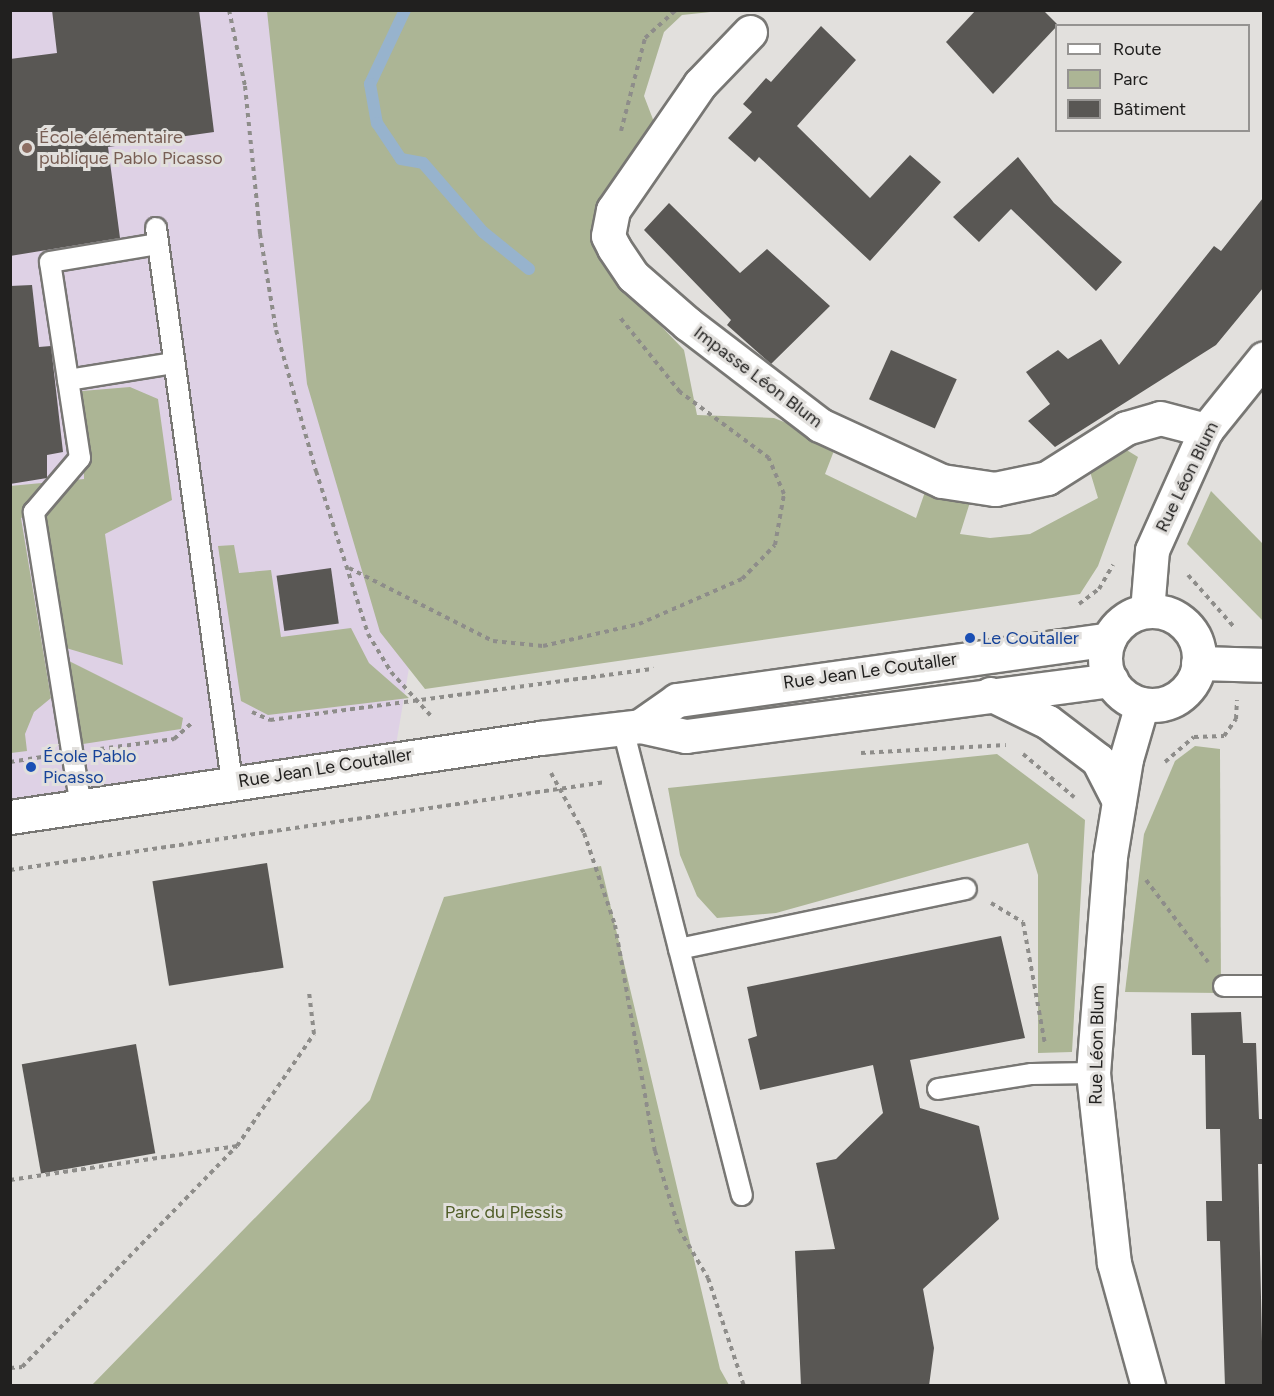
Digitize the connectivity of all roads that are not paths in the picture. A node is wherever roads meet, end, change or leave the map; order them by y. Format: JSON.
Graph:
{"nodes":[{"id":1,"x":750,"y":32,"type":"dead end"},
{"id":2,"x":1263,"y":358,"type":"edge"},
{"id":3,"x":174,"y":363,"type":"junction"},
{"id":4,"x":68,"y":380,"type":"junction"},
{"id":5,"x":1206,"y":430,"type":"junction"},
{"id":6,"x":1147,"y":611,"type":"junction"},
{"id":7,"x":1109,"y":639,"type":"junction"},
{"id":8,"x":1198,"y":663,"type":"junction"},
{"id":9,"x":1263,"y":665,"type":"edge"},
{"id":10,"x":1111,"y":680,"type":"junction"},
{"id":11,"x":990,"y":694,"type":"junction"},
{"id":12,"x":1142,"y":704,"type":"junction"},
{"id":13,"x":631,"y":728,"type":"junction"},
{"id":14,"x":232,"y":782,"type":"junction"},
{"id":15,"x":1119,"y":801,"type":"junction"},
{"id":16,"x":81,"y":807,"type":"junction"},
{"id":17,"x":10,"y":817,"type":"edge"},
{"id":18,"x":966,"y":889,"type":"road end"},
{"id":19,"x":679,"y":949,"type":"junction"},
{"id":20,"x":1224,"y":986,"type":"road end"},
{"id":21,"x":1263,"y":986,"type":"edge"},
{"id":22,"x":1093,"y":1073,"type":"junction"},
{"id":23,"x":938,"y":1089,"type":"dead end"},
{"id":24,"x":742,"y":1195,"type":"dead end"},
{"id":25,"x":1148,"y":1386,"type":"edge"}],
"edges":[{"from":1,"to":5,"type":"street","name":"Impasse Léon Blum"},
{"from":2,"to":5,"type":"street","name":"Rue Léon Blum"},
{"from":3,"to":4,"type":"lane"},
{"from":3,"to":4,"type":"lane"},
{"from":3,"to":14,"type":"lane"},
{"from":4,"to":16,"type":"lane"},
{"from":5,"to":6,"type":"street","name":"Rue Léon Blum"},
{"from":6,"to":7,"type":"street"},
{"from":6,"to":8,"type":"street"},
{"from":7,"to":10,"type":"street"},
{"from":7,"to":13,"type":"street","name":"Rue Jean Le Coutaller"},
{"from":8,"to":9,"type":"street"},
{"from":8,"to":12,"type":"street"},
{"from":10,"to":11,"type":"street","name":"Rue Jean Le Coutaller"},
{"from":10,"to":12,"type":"street"},
{"from":11,"to":13,"type":"street","name":"Rue Jean Le Coutaller"},
{"from":11,"to":15,"type":"street"},
{"from":12,"to":15,"type":"street","name":"Rue Léon Blum"},
{"from":13,"to":14,"type":"street","name":"Rue Jean Le Coutaller"},
{"from":13,"to":19,"type":"lane"},
{"from":14,"to":16,"type":"street","name":"Rue Jean Le Coutaller"},
{"from":15,"to":22,"type":"street","name":"Rue Léon Blum"},
{"from":16,"to":17,"type":"street","name":"Rue Jean Le Coutaller"},
{"from":18,"to":19,"type":"lane"},
{"from":19,"to":24,"type":"lane"},
{"from":20,"to":21,"type":"lane"},
{"from":22,"to":23,"type":"lane"},
{"from":22,"to":25,"type":"street","name":"Rue Léon Blum"}]}
